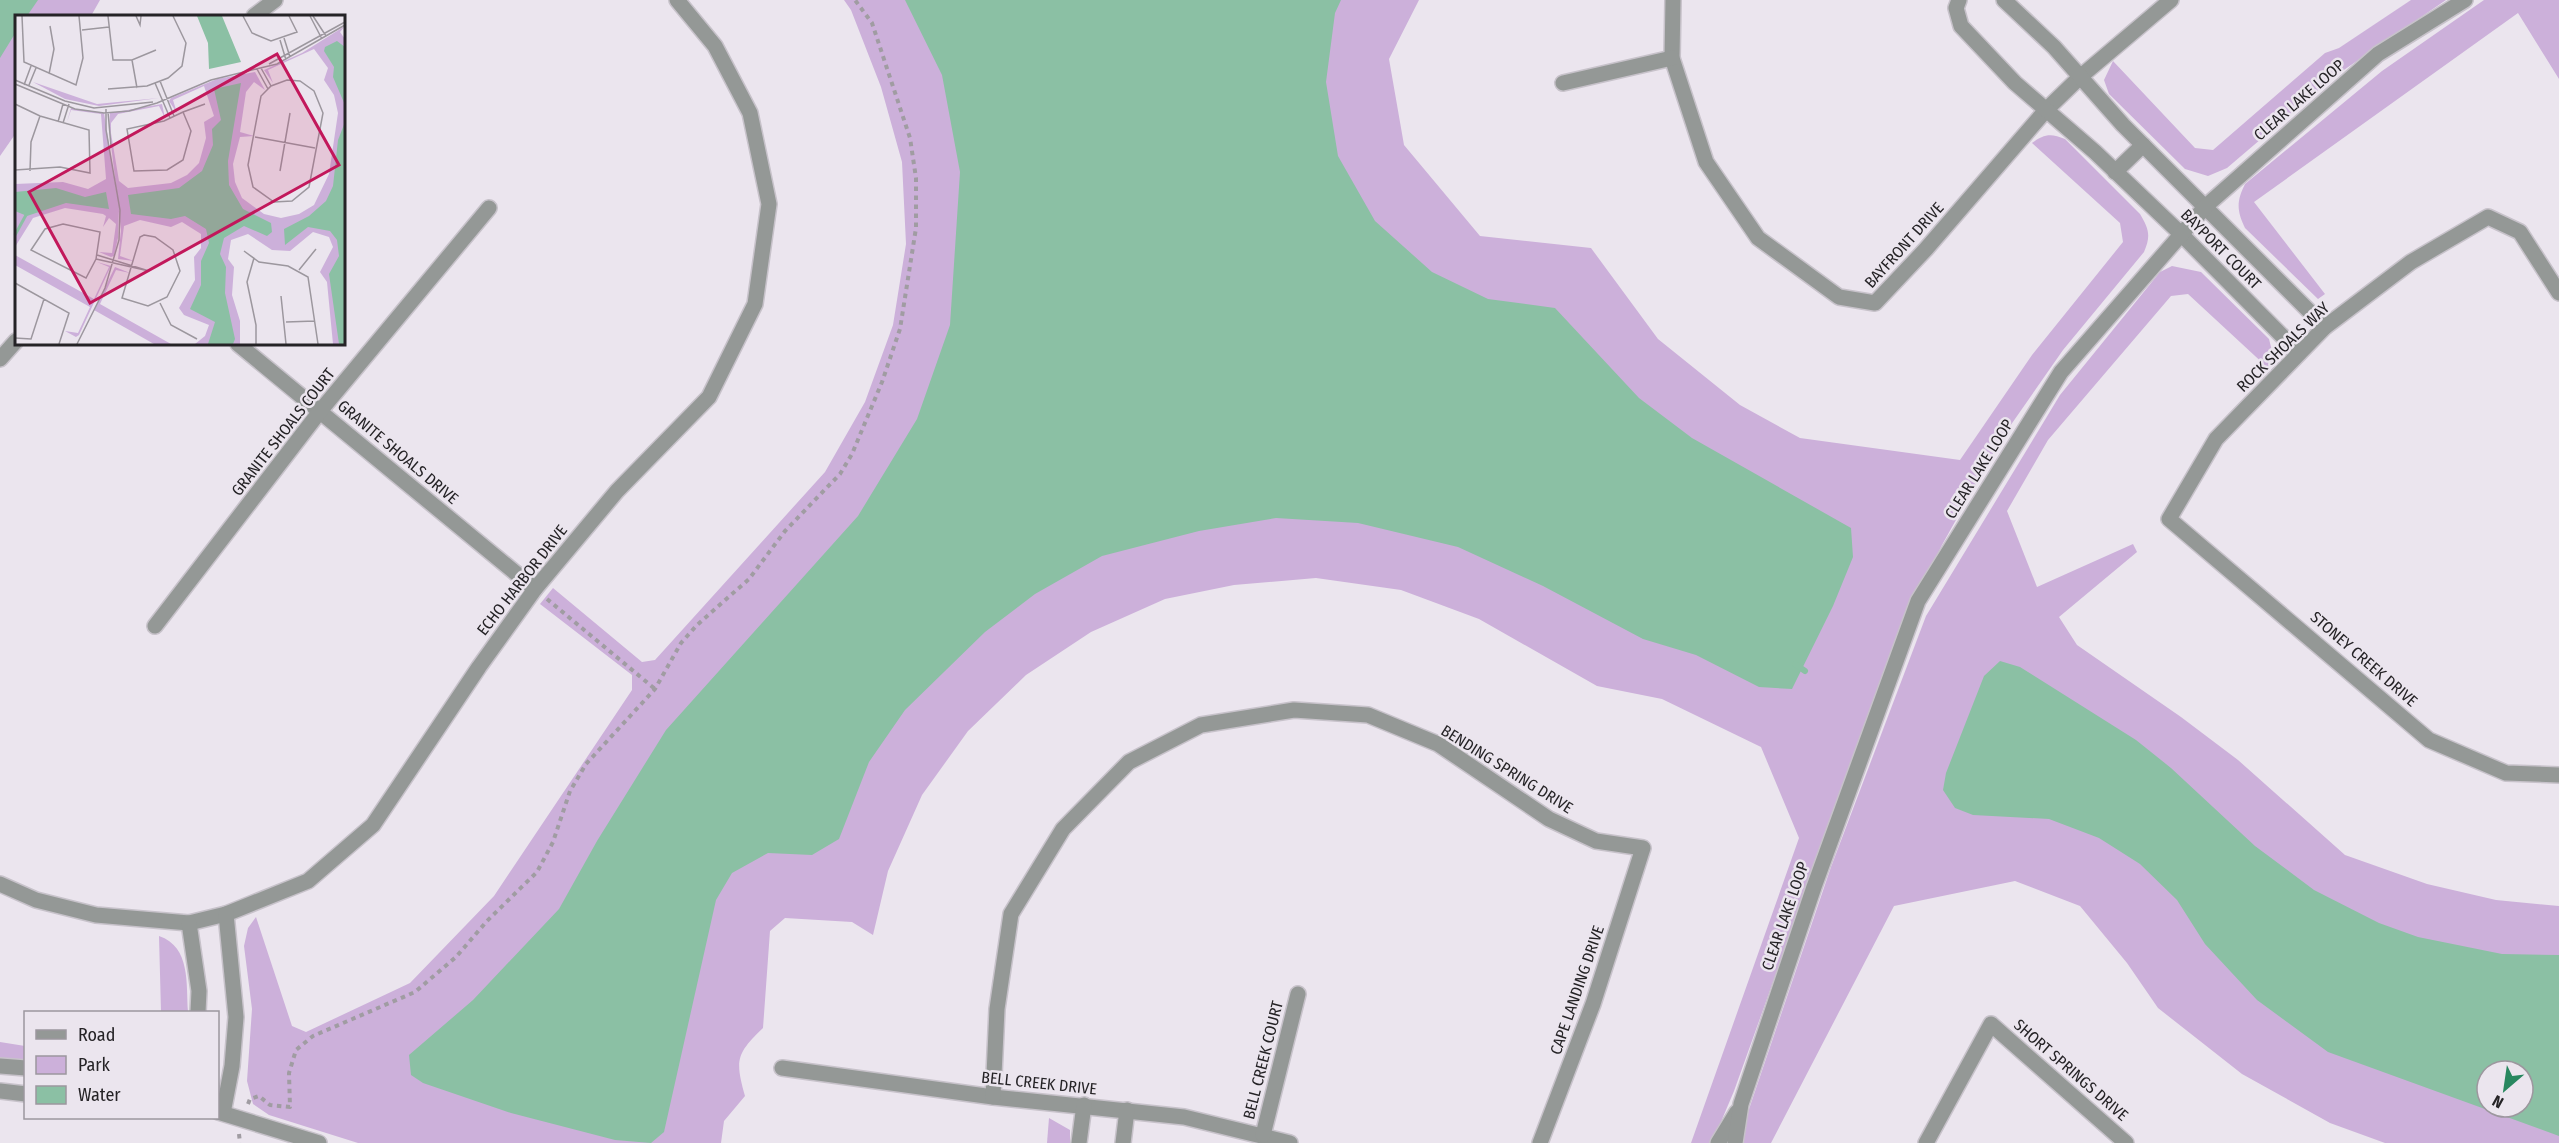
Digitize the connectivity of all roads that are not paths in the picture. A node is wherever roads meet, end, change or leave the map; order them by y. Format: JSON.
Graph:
{"nodes":[{"id":1,"x":275,"y":0,"type":"edge"},
{"id":2,"x":677,"y":0,"type":"edge"},
{"id":3,"x":1673,"y":0,"type":"edge"},
{"id":4,"x":1959,"y":0,"type":"edge"},
{"id":5,"x":2004,"y":0,"type":"edge"},
{"id":6,"x":2171,"y":0,"type":"edge"},
{"id":7,"x":2465,"y":0,"type":"edge"},
{"id":8,"x":255,"y":15,"type":"edge"},
{"id":9,"x":1672,"y":58,"type":"junction"},
{"id":10,"x":2080,"y":77,"type":"junction"},
{"id":11,"x":1563,"y":82,"type":"dead end"},
{"id":12,"x":2046,"y":110,"type":"junction"},
{"id":13,"x":2144,"y":145,"type":"junction"},
{"id":14,"x":2115,"y":172,"type":"junction"},
{"id":15,"x":2206,"y":206,"type":"junction"},
{"id":16,"x":489,"y":208,"type":"dead end"},
{"id":17,"x":2180,"y":232,"type":"junction"},
{"id":18,"x":2559,"y":293,"type":"edge"},
{"id":19,"x":2325,"y":327,"type":"junction"},
{"id":20,"x":15,"y":342,"type":"edge"},
{"id":21,"x":239,"y":345,"type":"edge"},
{"id":22,"x":2299,"y":353,"type":"junction"},
{"id":23,"x":0,"y":359,"type":"edge"},
{"id":24,"x":321,"y":410,"type":"junction"},
{"id":25,"x":2169,"y":519,"type":"joint"},
{"id":26,"x":535,"y":589,"type":"junction"},
{"id":27,"x":155,"y":626,"type":"dead end"},
{"id":28,"x":2559,"y":776,"type":"edge"},
{"id":29,"x":1643,"y":848,"type":"joint"},
{"id":30,"x":0,"y":884,"type":"edge"},
{"id":31,"x":226,"y":914,"type":"junction"},
{"id":32,"x":189,"y":923,"type":"junction"},
{"id":33,"x":1298,"y":994,"type":"dead end"},
{"id":34,"x":198,"y":1011,"type":"edge"},
{"id":35,"x":0,"y":1066,"type":"edge"},
{"id":36,"x":24,"y":1068,"type":"edge"},
{"id":37,"x":782,"y":1068,"type":"dead end"},
{"id":38,"x":0,"y":1091,"type":"edge"},
{"id":39,"x":24,"y":1094,"type":"edge"},
{"id":40,"x":993,"y":1097,"type":"junction"},
{"id":41,"x":1741,"y":1104,"type":"junction"},
{"id":42,"x":1084,"y":1105,"type":"junction"},
{"id":43,"x":1127,"y":1110,"type":"junction"},
{"id":44,"x":220,"y":1112,"type":"edge"},
{"id":45,"x":1263,"y":1135,"type":"junction"},
{"id":46,"x":319,"y":1143,"type":"edge"},
{"id":47,"x":1079,"y":1143,"type":"edge"},
{"id":48,"x":1123,"y":1143,"type":"edge"},
{"id":49,"x":1290,"y":1143,"type":"edge"},
{"id":50,"x":1540,"y":1143,"type":"edge"},
{"id":51,"x":1718,"y":1143,"type":"edge"},
{"id":52,"x":1735,"y":1143,"type":"edge"},
{"id":53,"x":1926,"y":1143,"type":"edge"},
{"id":54,"x":2126,"y":1143,"type":"edge"}],
"edges":[{"from":1,"to":8,"type":"street"},
{"from":2,"to":26,"type":"street","name":"ECHO HARBOR DRIVE"},
{"from":3,"to":9,"type":"street","name":"BAYFRONT DRIVE"},
{"from":4,"to":12,"type":"street","name":"BAYPORT COURT"},
{"from":5,"to":10,"type":"street","name":"BAYPORT COURT"},
{"from":6,"to":10,"type":"street","name":"BAYFRONT DRIVE"},
{"from":7,"to":15,"type":"street","name":"CLEAR LAKE LOOP"},
{"from":9,"to":11,"type":"street"},
{"from":9,"to":12,"type":"street","name":"BAYFRONT DRIVE"},
{"from":10,"to":12,"type":"street","name":"BAYFRONT DRIVE"},
{"from":10,"to":13,"type":"street","name":"BAYPORT COURT"},
{"from":12,"to":14,"type":"street","name":"BAYPORT COURT"},
{"from":13,"to":14,"type":"street"},
{"from":13,"to":15,"type":"street","name":"BAYPORT COURT"},
{"from":14,"to":17,"type":"street","name":"BAYPORT COURT"},
{"from":15,"to":17,"type":"street","name":"CLEAR LAKE LOOP"},
{"from":15,"to":19,"type":"street","name":"BAYPORT COURT"},
{"from":16,"to":24,"type":"street","name":"GRANITE SHOALS COURT"},
{"from":17,"to":22,"type":"street","name":"BAYPORT COURT"},
{"from":17,"to":41,"type":"street","name":"CLEAR LAKE LOOP"},
{"from":18,"to":19,"type":"street","name":"ROCK SHOALS WAY"},
{"from":19,"to":22,"type":"street","name":"ROCK SHOALS WAY"},
{"from":20,"to":23,"type":"street"},
{"from":21,"to":24,"type":"street","name":"GRANITE SHOALS DRIVE"},
{"from":22,"to":25,"type":"street","name":"ROCK SHOALS WAY"},
{"from":24,"to":26,"type":"street","name":"GRANITE SHOALS DRIVE"},
{"from":24,"to":27,"type":"street","name":"GRANITE SHOALS COURT"},
{"from":25,"to":28,"type":"street","name":"STONEY CREEK DRIVE"},
{"from":26,"to":31,"type":"street","name":"ECHO HARBOR DRIVE"},
{"from":29,"to":40,"type":"street","name":"BENDING SPRING DRIVE"},
{"from":29,"to":50,"type":"street","name":"CAPE LANDING DRIVE"},
{"from":30,"to":32,"type":"street","name":"ECHO HARBOR DRIVE"},
{"from":31,"to":32,"type":"street","name":"ECHO HARBOR DRIVE"},
{"from":31,"to":44,"type":"street"},
{"from":32,"to":34,"type":"street"},
{"from":33,"to":45,"type":"street","name":"BELL CREEK COURT"},
{"from":35,"to":36,"type":"street"},
{"from":37,"to":40,"type":"street","name":"BELL CREEK DRIVE"},
{"from":38,"to":39,"type":"street"},
{"from":40,"to":42,"type":"street","name":"BELL CREEK DRIVE"},
{"from":41,"to":51,"type":"street","name":"CLEAR LAKE LOOP"},
{"from":41,"to":52,"type":"street","name":"CLEAR LAKE LOOP"},
{"from":42,"to":43,"type":"street","name":"BELL CREEK DRIVE"},
{"from":42,"to":47,"type":"street"},
{"from":43,"to":45,"type":"street","name":"BELL CREEK DRIVE"},
{"from":43,"to":48,"type":"street"},
{"from":44,"to":46,"type":"street"},
{"from":45,"to":49,"type":"street","name":"BELL CREEK DRIVE"},
{"from":53,"to":54,"type":"street","name":"SHORT SPRINGS DRIVE"}]}
